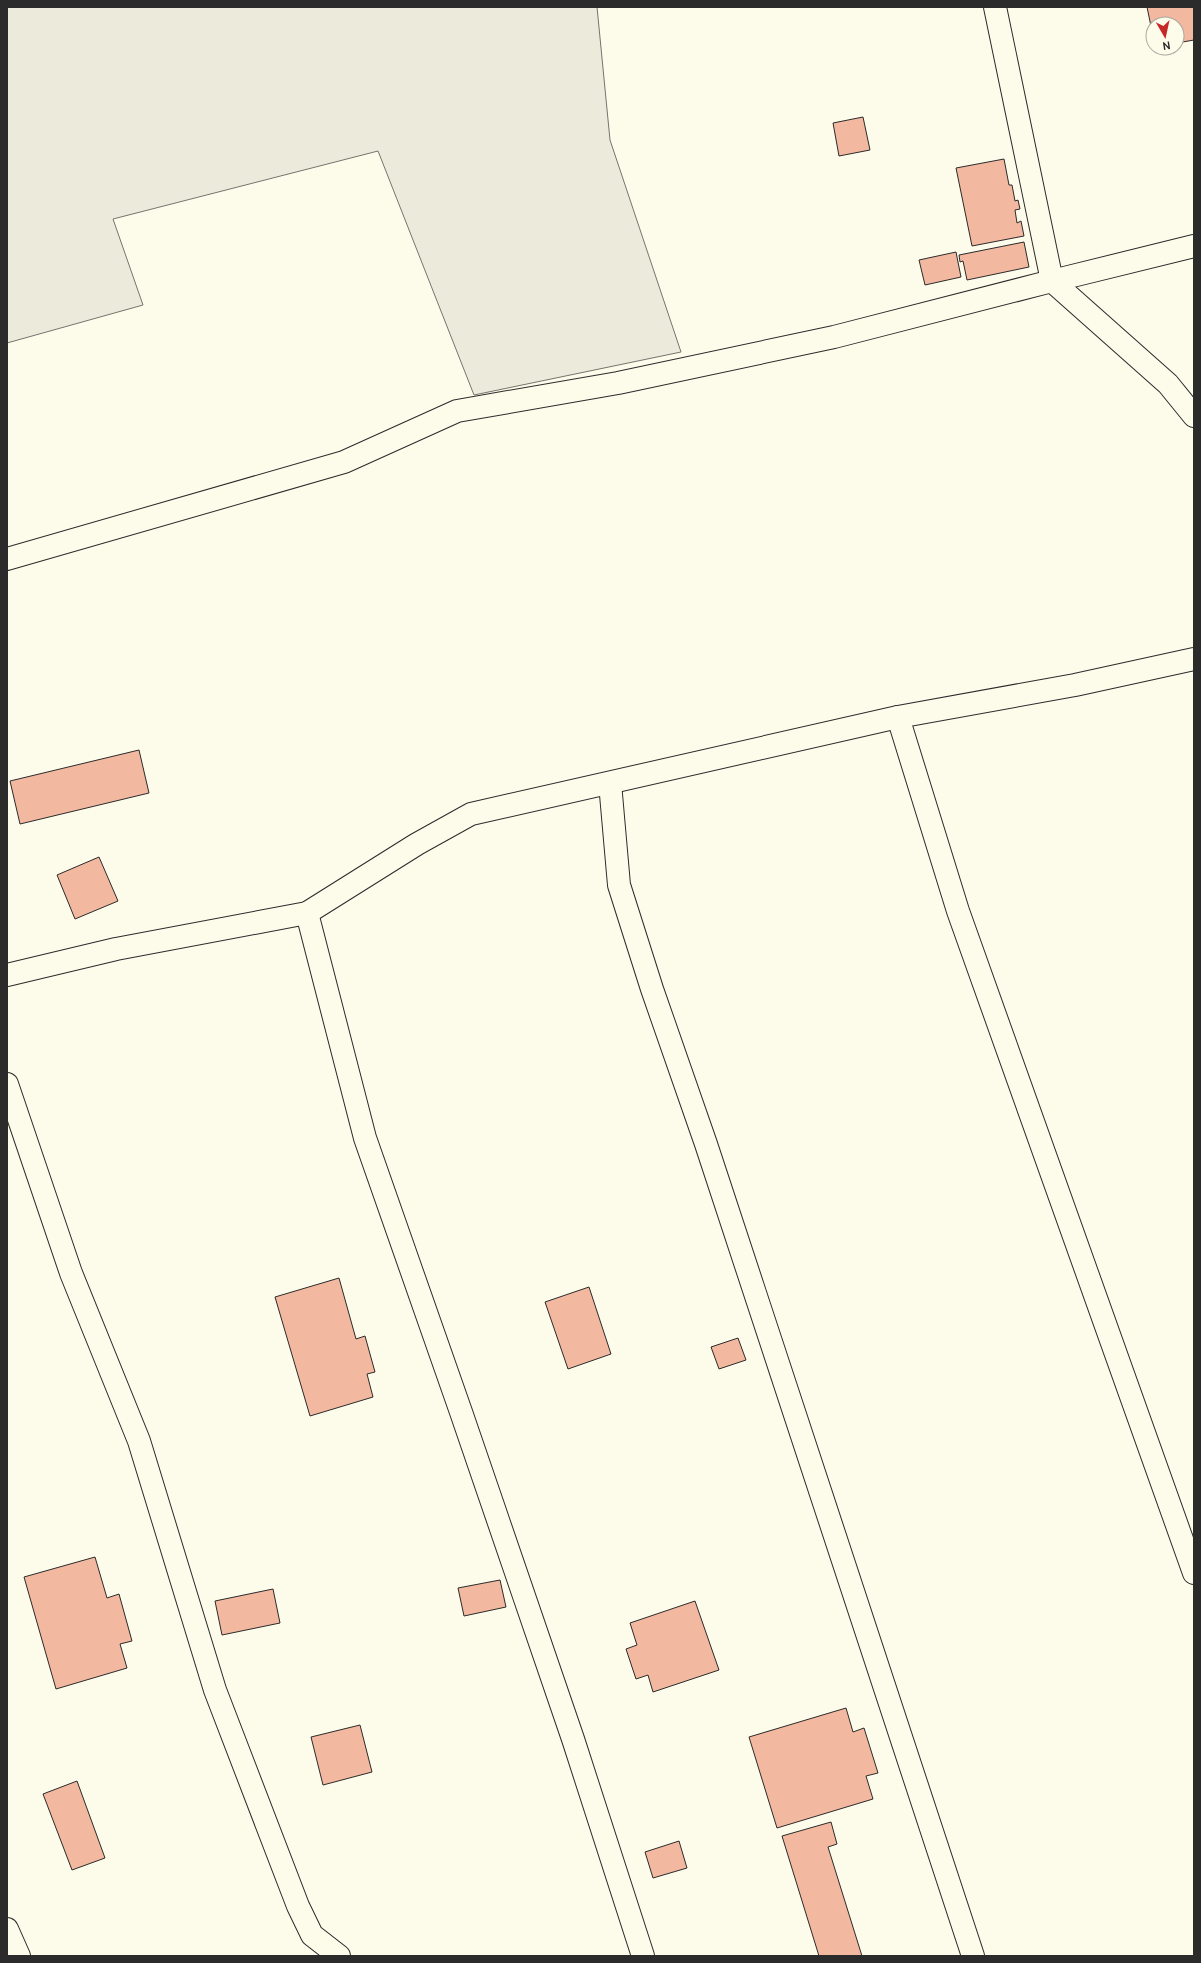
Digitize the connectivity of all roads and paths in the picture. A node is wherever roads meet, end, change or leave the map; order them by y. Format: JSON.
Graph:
{"nodes":[{"id":1,"x":995,"y":7,"type":"edge"},
{"id":2,"x":1194,"y":246,"type":"edge"},
{"id":3,"x":1052,"y":281,"type":"junction"},
{"id":4,"x":1194,"y":416,"type":"edge"},
{"id":5,"x":7,"y":559,"type":"edge"},
{"id":6,"x":1194,"y":658,"type":"edge"},
{"id":7,"x":898,"y":717,"type":"junction"},
{"id":8,"x":610,"y":783,"type":"junction"},
{"id":9,"x":307,"y":914,"type":"junction"},
{"id":10,"x":7,"y":975,"type":"edge"},
{"id":11,"x":7,"y":1084,"type":"edge"},
{"id":12,"x":1194,"y":1573,"type":"edge"},
{"id":13,"x":7,"y":1929,"type":"edge"},
{"id":14,"x":19,"y":1956,"type":"edge"},
{"id":15,"x":339,"y":1956,"type":"edge"},
{"id":16,"x":644,"y":1956,"type":"edge"},
{"id":17,"x":972,"y":1956,"type":"edge"}],
"edges":[{"from":1,"to":3,"type":"street"},
{"from":2,"to":3,"type":"street"},
{"from":3,"to":4,"type":"street"},
{"from":3,"to":5,"type":"street"},
{"from":6,"to":7,"type":"street"},
{"from":7,"to":8,"type":"street"},
{"from":7,"to":12,"type":"street"},
{"from":8,"to":9,"type":"street"},
{"from":8,"to":17,"type":"street"},
{"from":9,"to":10,"type":"street"},
{"from":9,"to":16,"type":"street"},
{"from":11,"to":15,"type":"street"},
{"from":13,"to":14,"type":"street"}]}
